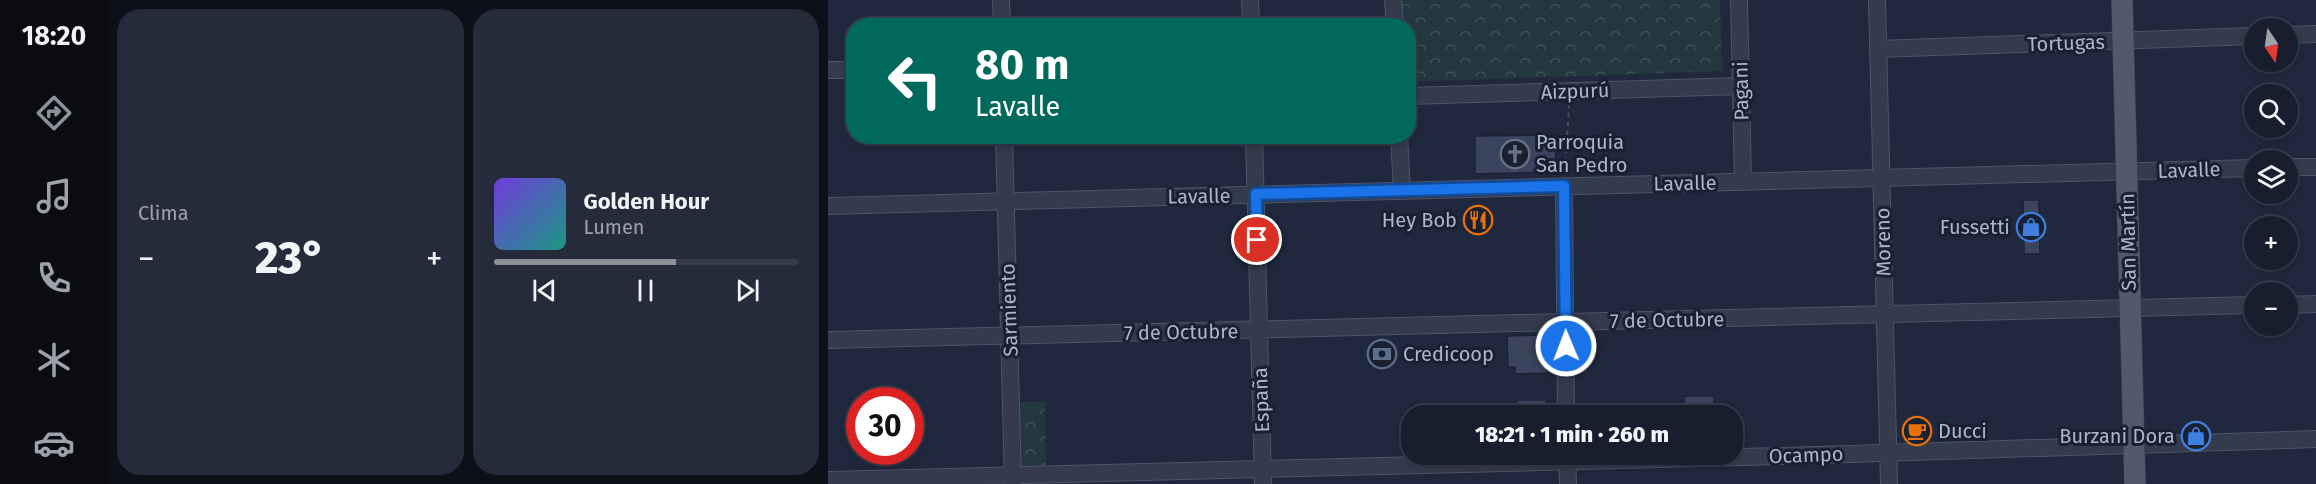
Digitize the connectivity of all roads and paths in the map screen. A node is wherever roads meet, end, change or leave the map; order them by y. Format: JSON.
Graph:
{"nodes":[{"id":1,"x":1001,"y":0,"type":"edge"},
{"id":2,"x":1250,"y":0,"type":"edge"},
{"id":3,"x":1393,"y":0,"type":"edge"},
{"id":4,"x":1739,"y":0,"type":"edge"},
{"id":5,"x":1877,"y":0,"type":"edge"},
{"id":6,"x":2122,"y":0,"type":"edge"},
{"id":7,"x":1002,"y":18,"type":"edge"},
{"id":8,"x":1251,"y":18,"type":"edge"},
{"id":9,"x":1394,"y":18,"type":"edge"},
{"id":10,"x":2316,"y":34,"type":"edge"},
{"id":11,"x":2298,"y":35,"type":"edge"},
{"id":12,"x":2244,"y":36,"type":"edge"},
{"id":13,"x":2123,"y":41,"type":"junction"},
{"id":14,"x":1878,"y":49,"type":"junction"},
{"id":15,"x":828,"y":70,"type":"edge"},
{"id":16,"x":846,"y":70,"type":"edge"},
{"id":17,"x":1742,"y":86,"type":"junction"},
{"id":18,"x":1570,"y":91,"type":"junction"},
{"id":19,"x":1416,"y":96,"type":"edge"},
{"id":20,"x":1004,"y":144,"type":"edge"},
{"id":21,"x":1254,"y":144,"type":"edge"},
{"id":22,"x":1400,"y":144,"type":"edge"},
{"id":23,"x":2298,"y":167,"type":"edge"},
{"id":24,"x":2316,"y":167,"type":"edge"},
{"id":25,"x":2244,"y":168,"type":"edge"},
{"id":26,"x":2127,"y":172,"type":"junction"},
{"id":27,"x":1882,"y":178,"type":"junction"},
{"id":28,"x":1743,"y":182,"type":"junction"},
{"id":29,"x":1564,"y":186,"type":"junction"},
{"id":30,"x":1402,"y":191,"type":"junction"},
{"id":31,"x":1256,"y":194,"type":"junction"},
{"id":32,"x":1006,"y":201,"type":"junction"},
{"id":33,"x":828,"y":206,"type":"edge"},
{"id":34,"x":2316,"y":304,"type":"edge"},
{"id":35,"x":2244,"y":305,"type":"edge"},
{"id":36,"x":2298,"y":305,"type":"edge"},
{"id":37,"x":2130,"y":309,"type":"junction"},
{"id":38,"x":1885,"y":315,"type":"junction"},
{"id":39,"x":1566,"y":322,"type":"junction"},
{"id":40,"x":1259,"y":330,"type":"junction"},
{"id":41,"x":1010,"y":336,"type":"junction"},
{"id":42,"x":828,"y":340,"type":"edge"},
{"id":43,"x":1566,"y":405,"type":"edge"},
{"id":44,"x":2316,"y":440,"type":"edge"},
{"id":45,"x":2134,"y":445,"type":"junction"},
{"id":46,"x":1888,"y":453,"type":"junction"},
{"id":47,"x":1743,"y":455,"type":"edge"},
{"id":48,"x":1455,"y":465,"type":"edge"},
{"id":49,"x":1567,"y":465,"type":"edge"},
{"id":50,"x":1263,"y":477,"type":"edge"},
{"id":51,"x":828,"y":480,"type":"edge"},
{"id":52,"x":1013,"y":480,"type":"edge"},
{"id":53,"x":1568,"y":484,"type":"edge"},
{"id":54,"x":1889,"y":484,"type":"edge"},
{"id":55,"x":2135,"y":484,"type":"edge"}],
"edges":[{"from":1,"to":7,"type":"street"},
{"from":2,"to":8,"type":"street"},
{"from":3,"to":9,"type":"street"},
{"from":4,"to":17,"type":"street","name":"Pagani"},
{"from":5,"to":14,"type":"street","name":"Moreno"},
{"from":6,"to":13,"type":"main road","name":"San Martín"},
{"from":10,"to":11,"type":"street"},
{"from":12,"to":13,"type":"street","name":"Tortugas"},
{"from":13,"to":14,"type":"street","name":"Tortugas"},
{"from":13,"to":26,"type":"main road","name":"San Martín"},
{"from":14,"to":27,"type":"street","name":"Moreno"},
{"from":15,"to":16,"type":"street"},
{"from":17,"to":18,"type":"street","name":"Aizpurú"},
{"from":17,"to":28,"type":"street","name":"Pagani"},
{"from":18,"to":19,"type":"street","name":"Aizpurú"},
{"from":18,"to":29,"type":"path"},
{"from":20,"to":32,"type":"street","name":"Sarmiento"},
{"from":21,"to":31,"type":"street","name":"España"},
{"from":22,"to":30,"type":"street"},
{"from":23,"to":24,"type":"street"},
{"from":25,"to":26,"type":"street","name":"Lavalle"},
{"from":26,"to":27,"type":"street","name":"Lavalle"},
{"from":26,"to":37,"type":"main road","name":"San Martín"},
{"from":27,"to":28,"type":"street","name":"Lavalle"},
{"from":27,"to":38,"type":"street","name":"Moreno"},
{"from":28,"to":29,"type":"street","name":"Lavalle"},
{"from":29,"to":30,"type":"street","name":"Lavalle"},
{"from":29,"to":39,"type":"street"},
{"from":30,"to":31,"type":"street","name":"Lavalle"},
{"from":31,"to":32,"type":"street","name":"Lavalle"},
{"from":31,"to":40,"type":"street","name":"España"},
{"from":32,"to":33,"type":"street","name":"Lavalle"},
{"from":32,"to":41,"type":"street","name":"Sarmiento"},
{"from":34,"to":36,"type":"street"},
{"from":35,"to":37,"type":"street","name":"7 de Octubre"},
{"from":37,"to":38,"type":"street","name":"7 de Octubre"},
{"from":37,"to":45,"type":"main road","name":"San Martín"},
{"from":38,"to":39,"type":"street","name":"7 de Octubre"},
{"from":38,"to":46,"type":"street","name":"Moreno"},
{"from":39,"to":40,"type":"street","name":"7 de Octubre"},
{"from":39,"to":43,"type":"street"},
{"from":40,"to":41,"type":"street","name":"7 de Octubre"},
{"from":40,"to":50,"type":"street","name":"España"},
{"from":41,"to":42,"type":"street","name":"7 de Octubre"},
{"from":41,"to":52,"type":"street","name":"Sarmiento"},
{"from":44,"to":45,"type":"street","name":"Ocampo"},
{"from":45,"to":46,"type":"street","name":"Ocampo"},
{"from":45,"to":55,"type":"main road","name":"San Martín"},
{"from":46,"to":47,"type":"street","name":"Ocampo"},
{"from":46,"to":54,"type":"street","name":"Moreno"},
{"from":48,"to":50,"type":"street","name":"Ocampo"},
{"from":49,"to":53,"type":"street"},
{"from":50,"to":52,"type":"street","name":"Ocampo"},
{"from":51,"to":52,"type":"street","name":"Ocampo"}]}
